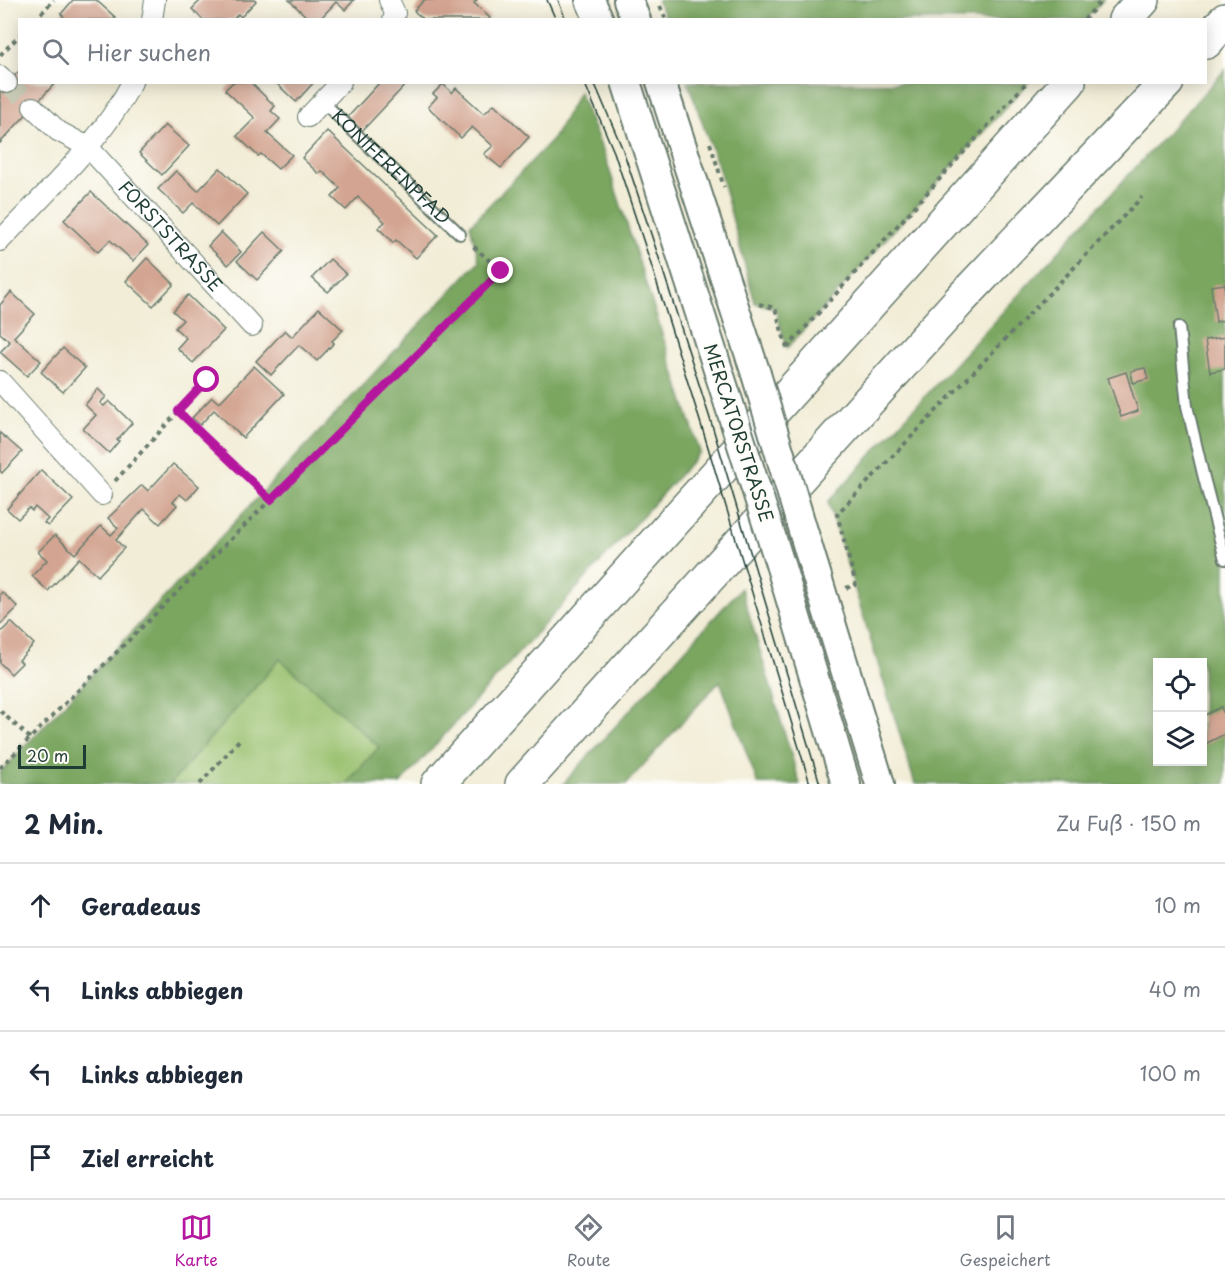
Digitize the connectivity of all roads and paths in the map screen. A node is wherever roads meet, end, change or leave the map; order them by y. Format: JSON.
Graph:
{"nodes":[{"id":1,"x":54,"y":0,"type":"edge"},
{"id":2,"x":155,"y":0,"type":"edge"},
{"id":3,"x":389,"y":0,"type":"edge"},
{"id":4,"x":590,"y":0,"type":"edge"},
{"id":5,"x":628,"y":0,"type":"edge"},
{"id":6,"x":1102,"y":0,"type":"edge"},
{"id":7,"x":1143,"y":0,"type":"edge"},
{"id":8,"x":37,"y":18,"type":"edge"},
{"id":9,"x":152,"y":18,"type":"edge"},
{"id":10,"x":394,"y":18,"type":"edge"},
{"id":11,"x":598,"y":18,"type":"edge"},
{"id":12,"x":635,"y":18,"type":"edge"},
{"id":13,"x":1086,"y":18,"type":"edge"},
{"id":14,"x":1127,"y":18,"type":"edge"},
{"id":15,"x":1225,"y":20,"type":"edge"},
{"id":16,"x":18,"y":37,"type":"edge"},
{"id":17,"x":1207,"y":41,"type":"edge"},
{"id":18,"x":0,"y":55,"type":"edge"},
{"id":19,"x":131,"y":84,"type":"edge"},
{"id":20,"x":339,"y":84,"type":"edge"},
{"id":21,"x":627,"y":84,"type":"edge"},
{"id":22,"x":662,"y":84,"type":"edge"},
{"id":23,"x":1025,"y":84,"type":"edge"},
{"id":24,"x":1067,"y":84,"type":"edge"},
{"id":25,"x":1165,"y":84,"type":"edge"},
{"id":26,"x":323,"y":102,"type":"junction"},
{"id":27,"x":33,"y":107,"type":"tunnel mouth"},
{"id":28,"x":308,"y":117,"type":"dead end"},
{"id":29,"x":88,"y":147,"type":"junction"},
{"id":30,"x":1142,"y":197,"type":"dead end"},
{"id":31,"x":460,"y":234,"type":"joint"},
{"id":32,"x":0,"y":241,"type":"edge"},
{"id":33,"x":755,"y":303,"type":"dead end"},
{"id":34,"x":252,"y":326,"type":"dead end"},
{"id":35,"x":1179,"y":327,"type":"dead end"},
{"id":36,"x":207,"y":380,"type":"dead end"},
{"id":37,"x":0,"y":381,"type":"edge"},
{"id":38,"x":178,"y":411,"type":"junction"},
{"id":39,"x":102,"y":495,"type":"joint"},
{"id":40,"x":271,"y":500,"type":"junction"},
{"id":41,"x":1225,"y":559,"type":"edge"},
{"id":42,"x":845,"y":589,"type":"dead end"},
{"id":43,"x":0,"y":711,"type":"edge"},
{"id":44,"x":30,"y":738,"type":"junction"},
{"id":45,"x":241,"y":738,"type":"dead end"},
{"id":46,"x":0,"y":768,"type":"edge"},
{"id":47,"x":200,"y":784,"type":"edge"},
{"id":48,"x":438,"y":784,"type":"edge"},
{"id":49,"x":522,"y":784,"type":"edge"},
{"id":50,"x":846,"y":784,"type":"edge"},
{"id":51,"x":880,"y":784,"type":"edge"}],
"edges":[{"from":1,"to":8,"type":"path"},
{"from":2,"to":9,"type":"street"},
{"from":3,"to":10,"type":"street"},
{"from":4,"to":11,"type":"main road"},
{"from":5,"to":12,"type":"main road"},
{"from":6,"to":13,"type":"path"},
{"from":7,"to":14,"type":"highway"},
{"from":15,"to":17,"type":"highway"},
{"from":16,"to":18,"type":"path"},
{"from":19,"to":29,"type":"street"},
{"from":20,"to":26,"type":"street","name":"KONIFERENPFAD"},
{"from":21,"to":50,"type":"main road","name":"MERCATORSTRASSE","bridge":true},
{"from":22,"to":51,"type":"main road","name":"MERCATORSTRASSE","bridge":true},
{"from":23,"to":33,"type":"path"},
{"from":24,"to":48,"type":"highway"},
{"from":25,"to":49,"type":"highway"},
{"from":26,"to":28,"type":"street","name":"KONIFERENPFAD"},
{"from":26,"to":31,"type":"lane","name":"KONIFERENPFAD"},
{"from":27,"to":29,"type":"street","name":"FORSTSTRASSE"},
{"from":29,"to":32,"type":"street"},
{"from":29,"to":34,"type":"street","name":"FORSTSTRASSE"},
{"from":30,"to":42,"type":"path"},
{"from":31,"to":40,"type":"path"},
{"from":35,"to":41,"type":"lane"},
{"from":36,"to":38,"type":"path"},
{"from":37,"to":39,"type":"street"},
{"from":38,"to":39,"type":"path"},
{"from":38,"to":40,"type":"path"},
{"from":40,"to":44,"type":"path"},
{"from":43,"to":44,"type":"path"},
{"from":44,"to":46,"type":"path"},
{"from":45,"to":47,"type":"path"}]}
